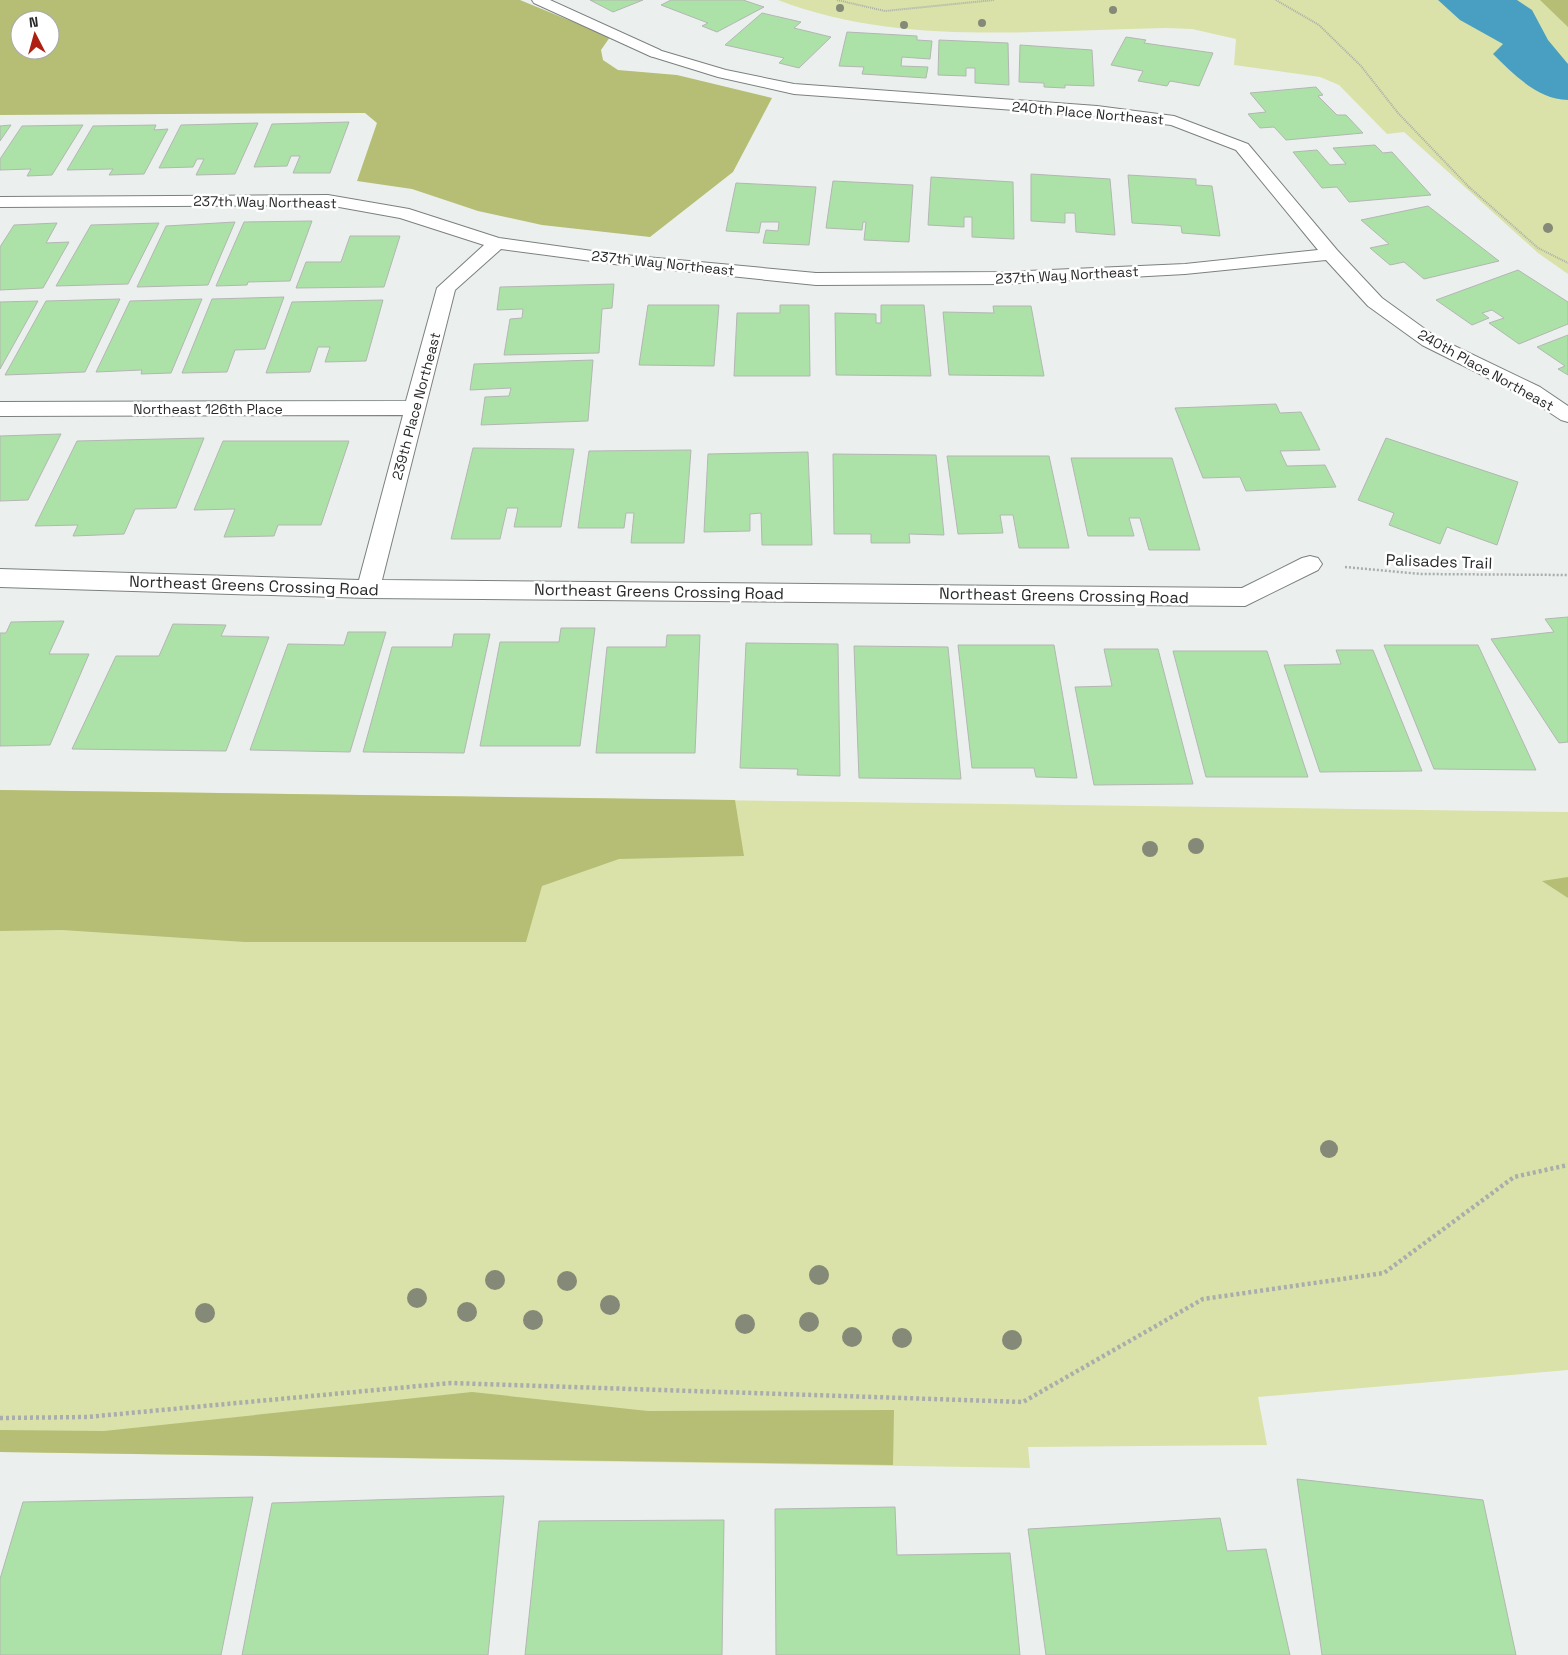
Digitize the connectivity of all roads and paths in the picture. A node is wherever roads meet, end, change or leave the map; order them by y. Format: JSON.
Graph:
{"nodes":[{"id":1,"x":539,"y":0,"type":"edge"},
{"id":2,"x":837,"y":0,"type":"edge"},
{"id":3,"x":994,"y":0,"type":"edge"},
{"id":4,"x":1276,"y":0,"type":"edge"},
{"id":5,"x":0,"y":202,"type":"edge"},
{"id":6,"x":497,"y":243,"type":"junction"},
{"id":7,"x":1331,"y":254,"type":"junction"},
{"id":8,"x":1568,"y":263,"type":"edge"},
{"id":9,"x":415,"y":408,"type":"junction"},
{"id":10,"x":0,"y":410,"type":"edge"},
{"id":11,"x":1568,"y":415,"type":"edge"},
{"id":12,"x":1310,"y":564,"type":"joint"},
{"id":13,"x":1568,"y":575,"type":"edge"},
{"id":14,"x":0,"y":578,"type":"edge"},
{"id":15,"x":368,"y":589,"type":"junction"},
{"id":16,"x":1568,"y":1165,"type":"edge"},
{"id":17,"x":0,"y":1418,"type":"edge"}],
"edges":[{"from":1,"to":7,"type":"street","name":"240th Place Northeast"},
{"from":2,"to":3,"type":"path"},
{"from":4,"to":8,"type":"path"},
{"from":5,"to":6,"type":"street","name":"237th Way Northeast"},
{"from":6,"to":7,"type":"street","name":"237th Way Northeast"},
{"from":6,"to":9,"type":"street","name":"239th Place Northeast"},
{"from":7,"to":11,"type":"street","name":"240th Place Northeast"},
{"from":9,"to":10,"type":"street","name":"Northeast 126th Place"},
{"from":9,"to":15,"type":"street","name":"239th Place Northeast"},
{"from":12,"to":13,"type":"path","name":"Palisades Trail"},
{"from":12,"to":15,"type":"street","name":"Northeast Greens Crossing Road"},
{"from":14,"to":15,"type":"street","name":"Northeast Greens Crossing Road"},
{"from":16,"to":17,"type":"path"}]}
